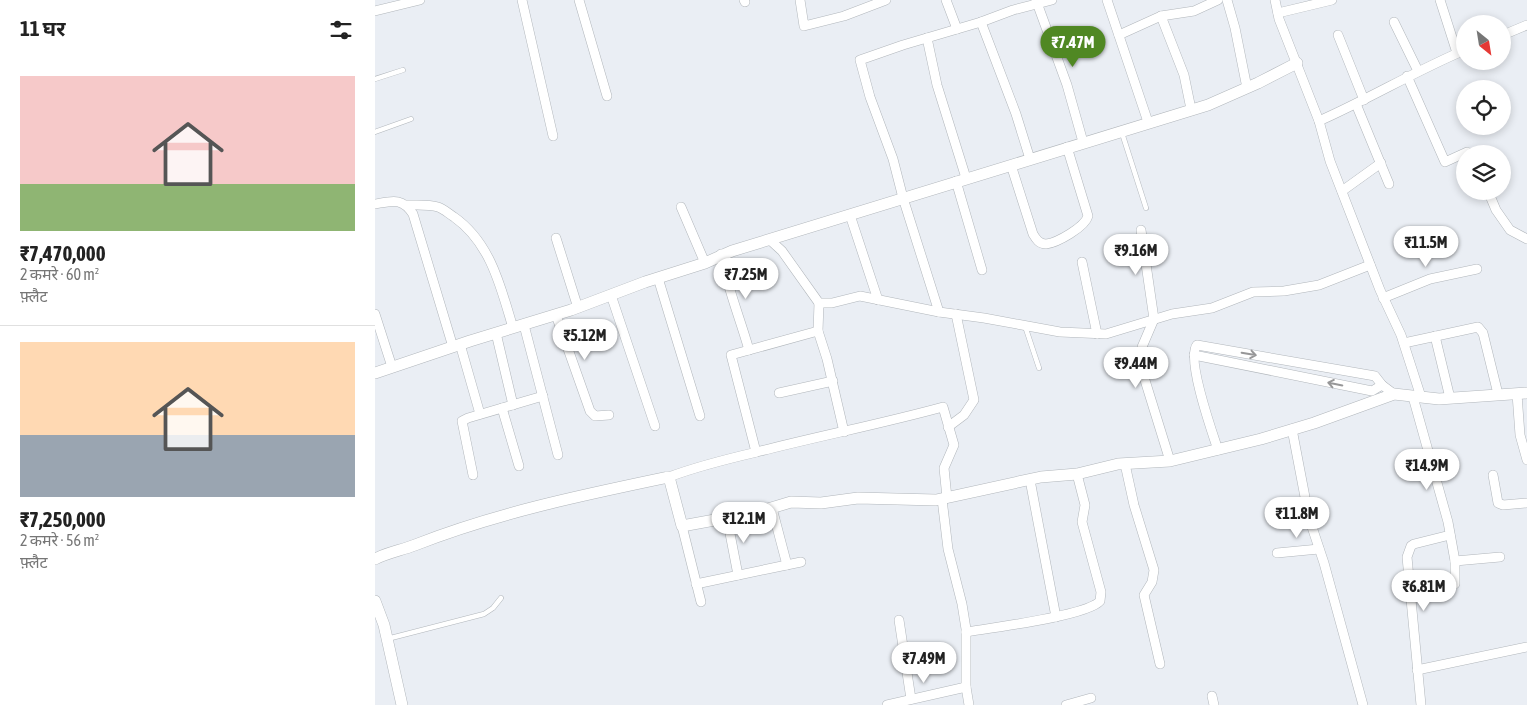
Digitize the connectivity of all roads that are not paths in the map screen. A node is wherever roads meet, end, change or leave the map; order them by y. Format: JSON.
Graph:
{"nodes":[{"id":1,"x":420,"y":0,"type":"edge"},
{"id":2,"x":522,"y":0,"type":"edge"},
{"id":3,"x":579,"y":0,"type":"edge"},
{"id":4,"x":800,"y":0,"type":"edge"},
{"id":5,"x":886,"y":0,"type":"edge"},
{"id":6,"x":946,"y":0,"type":"edge"},
{"id":7,"x":1052,"y":0,"type":"edge"},
{"id":8,"x":1107,"y":0,"type":"edge"},
{"id":9,"x":1218,"y":0,"type":"edge"},
{"id":10,"x":1227,"y":0,"type":"edge"},
{"id":11,"x":1275,"y":0,"type":"edge"},
{"id":12,"x":1332,"y":0,"type":"edge"},
{"id":13,"x":1439,"y":0,"type":"edge"},
{"id":14,"x":1037,"y":2,"type":"edge"},
{"id":15,"x":391,"y":3,"type":"edge"},
{"id":16,"x":375,"y":11,"type":"edge"},
{"id":17,"x":1278,"y":13,"type":"junction"},
{"id":18,"x":1161,"y":16,"type":"junction"},
{"id":19,"x":981,"y":22,"type":"junction"},
{"id":20,"x":1394,"y":22,"type":"dead end"},
{"id":21,"x":1527,"y":25,"type":"edge"},
{"id":22,"x":957,"y":29,"type":"junction"},
{"id":23,"x":1511,"y":31,"type":"edge"},
{"id":24,"x":1119,"y":35,"type":"junction"},
{"id":25,"x":1339,"y":35,"type":"dead end"},
{"id":26,"x":927,"y":38,"type":"junction"},
{"id":27,"x":1456,"y":40,"type":"edge"},
{"id":28,"x":1456,"y":54,"type":"edge"},
{"id":29,"x":1297,"y":64,"type":"junction"},
{"id":30,"x":403,"y":70,"type":"dead end"},
{"id":31,"x":1418,"y":71,"type":"junction"},
{"id":32,"x":1407,"y":76,"type":"junction"},
{"id":33,"x":375,"y":79,"type":"edge"},
{"id":34,"x":1247,"y":88,"type":"junction"},
{"id":35,"x":607,"y":96,"type":"dead end"},
{"id":36,"x":1360,"y":102,"type":"junction"},
{"id":37,"x":1191,"y":109,"type":"junction"},
{"id":38,"x":411,"y":119,"type":"dead end"},
{"id":39,"x":1319,"y":121,"type":"junction"},
{"id":40,"x":1148,"y":122,"type":"junction"},
{"id":41,"x":1121,"y":131,"type":"junction"},
{"id":42,"x":375,"y":132,"type":"edge"},
{"id":43,"x":553,"y":136,"type":"dead end"},
{"id":44,"x":1083,"y":142,"type":"junction"},
{"id":45,"x":1067,"y":147,"type":"junction"},
{"id":46,"x":1456,"y":157,"type":"edge"},
{"id":47,"x":1030,"y":159,"type":"junction"},
{"id":48,"x":1381,"y":163,"type":"junction"},
{"id":49,"x":1011,"y":165,"type":"junction"},
{"id":50,"x":961,"y":180,"type":"junction"},
{"id":51,"x":1389,"y":184,"type":"dead end"},
{"id":52,"x":1342,"y":191,"type":"junction"},
{"id":53,"x":903,"y":198,"type":"junction"},
{"id":54,"x":1492,"y":200,"type":"edge"},
{"id":55,"x":375,"y":204,"type":"edge"},
{"id":56,"x":407,"y":205,"type":"junction"},
{"id":57,"x":681,"y":207,"type":"dead end"},
{"id":58,"x":1146,"y":208,"type":"dead end"},
{"id":59,"x":850,"y":215,"type":"junction"},
{"id":60,"x":1141,"y":230,"type":"dead end"},
{"id":61,"x":556,"y":238,"type":"dead end"},
{"id":62,"x":1527,"y":239,"type":"edge"},
{"id":63,"x":770,"y":240,"type":"junction"},
{"id":64,"x":721,"y":254,"type":"junction"},
{"id":65,"x":705,"y":262,"type":"junction"},
{"id":66,"x":1081,"y":262,"type":"dead end"},
{"id":67,"x":1370,"y":265,"type":"junction"},
{"id":68,"x":1477,"y":269,"type":"dead end"},
{"id":69,"x":982,"y":270,"type":"dead end"},
{"id":70,"x":658,"y":278,"type":"junction"},
{"id":71,"x":611,"y":295,"type":"junction"},
{"id":72,"x":1383,"y":298,"type":"junction"},
{"id":73,"x":878,"y":300,"type":"junction"},
{"id":74,"x":819,"y":303,"type":"junction"},
{"id":75,"x":579,"y":308,"type":"junction"},
{"id":76,"x":939,"y":312,"type":"junction"},
{"id":77,"x":375,"y":314,"type":"edge"},
{"id":78,"x":956,"y":314,"type":"junction"},
{"id":79,"x":556,"y":315,"type":"junction"},
{"id":80,"x":1154,"y":319,"type":"junction"},
{"id":81,"x":1025,"y":324,"type":"junction"},
{"id":82,"x":519,"y":326,"type":"junction"},
{"id":83,"x":818,"y":331,"type":"junction"},
{"id":84,"x":496,"y":333,"type":"junction"},
{"id":85,"x":1097,"y":334,"type":"junction"},
{"id":86,"x":1435,"y":336,"type":"junction"},
{"id":87,"x":1404,"y":343,"type":"junction"},
{"id":88,"x":456,"y":346,"type":"junction"},
{"id":89,"x":749,"y":350,"type":"junction"},
{"id":90,"x":1193,"y":355,"type":"junction"},
{"id":91,"x":1288,"y":360,"type":"junction"},
{"id":92,"x":393,"y":367,"type":"junction"},
{"id":93,"x":1039,"y":368,"type":"dead end"},
{"id":94,"x":375,"y":373,"type":"edge"},
{"id":95,"x":1285,"y":374,"type":"junction"},
{"id":96,"x":833,"y":381,"type":"junction"},
{"id":97,"x":1382,"y":385,"type":"junction"},
{"id":98,"x":779,"y":393,"type":"dead end"},
{"id":99,"x":1522,"y":393,"type":"edge"},
{"id":100,"x":1394,"y":394,"type":"junction"},
{"id":101,"x":1499,"y":394,"type":"junction"},
{"id":102,"x":543,"y":396,"type":"junction"},
{"id":103,"x":1417,"y":397,"type":"junction"},
{"id":104,"x":1450,"y":398,"type":"junction"},
{"id":105,"x":513,"y":405,"type":"junction"},
{"id":106,"x":502,"y":408,"type":"junction"},
{"id":107,"x":480,"y":414,"type":"junction"},
{"id":108,"x":609,"y":415,"type":"dead end"},
{"id":109,"x":700,"y":416,"type":"dead end"},
{"id":110,"x":655,"y":426,"type":"dead end"},
{"id":111,"x":948,"y":427,"type":"junction"},
{"id":112,"x":1292,"y":429,"type":"junction"},
{"id":113,"x":844,"y":432,"type":"junction"},
{"id":114,"x":1218,"y":450,"type":"junction"},
{"id":115,"x":756,"y":452,"type":"junction"},
{"id":116,"x":558,"y":455,"type":"dead end"},
{"id":117,"x":1527,"y":460,"type":"edge"},
{"id":118,"x":1170,"y":461,"type":"junction"},
{"id":119,"x":1125,"y":464,"type":"junction"},
{"id":120,"x":519,"y":466,"type":"dead end"},
{"id":121,"x":1077,"y":474,"type":"junction"},
{"id":122,"x":473,"y":475,"type":"dead end"},
{"id":123,"x":1493,"y":475,"type":"dead end"},
{"id":124,"x":669,"y":477,"type":"junction"},
{"id":125,"x":1030,"y":480,"type":"junction"},
{"id":126,"x":944,"y":498,"type":"junction"},
{"id":127,"x":1527,"y":503,"type":"edge"},
{"id":128,"x":772,"y":508,"type":"junction"},
{"id":129,"x":727,"y":518,"type":"junction"},
{"id":130,"x":682,"y":526,"type":"junction"},
{"id":131,"x":1450,"y":534,"type":"junction"},
{"id":132,"x":1319,"y":548,"type":"junction"},
{"id":133,"x":1277,"y":553,"type":"dead end"},
{"id":134,"x":1500,"y":556,"type":"dead end"},
{"id":135,"x":375,"y":559,"type":"edge"},
{"id":136,"x":1455,"y":561,"type":"junction"},
{"id":137,"x":801,"y":562,"type":"dead end"},
{"id":138,"x":787,"y":565,"type":"junction"},
{"id":139,"x":738,"y":575,"type":"junction"},
{"id":140,"x":696,"y":584,"type":"junction"},
{"id":141,"x":1455,"y":584,"type":"dead end"},
{"id":142,"x":501,"y":598,"type":"dead end"},
{"id":143,"x":375,"y":601,"type":"edge"},
{"id":144,"x":701,"y":602,"type":"dead end"},
{"id":145,"x":1056,"y":616,"type":"junction"},
{"id":146,"x":899,"y":620,"type":"dead end"},
{"id":147,"x":966,"y":632,"type":"junction"},
{"id":148,"x":387,"y":639,"type":"junction"},
{"id":149,"x":1527,"y":646,"type":"edge"},
{"id":150,"x":1160,"y":664,"type":"dead end"},
{"id":151,"x":1417,"y":670,"type":"junction"},
{"id":152,"x":966,"y":687,"type":"junction"},
{"id":153,"x":1091,"y":698,"type":"dead end"},
{"id":154,"x":911,"y":699,"type":"junction"},
{"id":155,"x":402,"y":705,"type":"edge"},
{"id":156,"x":887,"y":705,"type":"edge"},
{"id":157,"x":969,"y":705,"type":"edge"},
{"id":158,"x":1066,"y":705,"type":"edge"},
{"id":159,"x":1363,"y":705,"type":"edge"},
{"id":160,"x":1421,"y":705,"type":"edge"}],
"edges":[{"from":1,"to":15,"type":"street"},
{"from":2,"to":43,"type":"street"},
{"from":3,"to":35,"type":"street"},
{"from":4,"to":5,"type":"street"},
{"from":6,"to":22,"type":"street"},
{"from":7,"to":14,"type":"street"},
{"from":8,"to":24,"type":"street"},
{"from":9,"to":18,"type":"street"},
{"from":10,"to":34,"type":"street"},
{"from":11,"to":17,"type":"street"},
{"from":12,"to":17,"type":"street"},
{"from":13,"to":27,"type":"street"},
{"from":14,"to":19,"type":"street"},
{"from":14,"to":44,"type":"street"},
{"from":15,"to":16,"type":"street"},
{"from":17,"to":29,"type":"street"},
{"from":18,"to":24,"type":"street"},
{"from":18,"to":37,"type":"street"},
{"from":19,"to":22,"type":"street"},
{"from":19,"to":47,"type":"street"},
{"from":20,"to":31,"type":"street"},
{"from":21,"to":23,"type":"street"},
{"from":22,"to":26,"type":"street"},
{"from":24,"to":40,"type":"street"},
{"from":25,"to":36,"type":"street"},
{"from":26,"to":50,"type":"street"},
{"from":26,"to":53,"type":"street"},
{"from":28,"to":31,"type":"street"},
{"from":29,"to":34,"type":"street"},
{"from":29,"to":39,"type":"street"},
{"from":30,"to":33,"type":"lane"},
{"from":31,"to":32,"type":"street"},
{"from":32,"to":36,"type":"street"},
{"from":32,"to":46,"type":"street"},
{"from":34,"to":37,"type":"street"},
{"from":36,"to":39,"type":"street"},
{"from":36,"to":48,"type":"street"},
{"from":37,"to":40,"type":"street"},
{"from":38,"to":42,"type":"lane"},
{"from":39,"to":52,"type":"street"},
{"from":40,"to":41,"type":"street"},
{"from":41,"to":44,"type":"street"},
{"from":41,"to":58,"type":"lane"},
{"from":44,"to":45,"type":"street"},
{"from":45,"to":47,"type":"street"},
{"from":45,"to":49,"type":"street"},
{"from":47,"to":49,"type":"street"},
{"from":48,"to":51,"type":"street"},
{"from":48,"to":52,"type":"street"},
{"from":49,"to":50,"type":"street"},
{"from":50,"to":53,"type":"street"},
{"from":50,"to":69,"type":"street"},
{"from":52,"to":67,"type":"street"},
{"from":53,"to":59,"type":"street"},
{"from":53,"to":76,"type":"street"},
{"from":54,"to":62,"type":"street"},
{"from":55,"to":56,"type":"street"},
{"from":56,"to":82,"type":"street"},
{"from":56,"to":88,"type":"street"},
{"from":57,"to":65,"type":"street"},
{"from":59,"to":63,"type":"street"},
{"from":59,"to":73,"type":"street"},
{"from":60,"to":80,"type":"street"},
{"from":61,"to":75,"type":"street"},
{"from":63,"to":64,"type":"street"},
{"from":63,"to":74,"type":"street"},
{"from":64,"to":65,"type":"street"},
{"from":64,"to":89,"type":"street"},
{"from":65,"to":70,"type":"street"},
{"from":66,"to":85,"type":"street"},
{"from":67,"to":72,"type":"street"},
{"from":67,"to":80,"type":"street"},
{"from":68,"to":72,"type":"street"},
{"from":70,"to":71,"type":"street"},
{"from":70,"to":109,"type":"street"},
{"from":71,"to":75,"type":"street"},
{"from":71,"to":110,"type":"street"},
{"from":72,"to":87,"type":"street"},
{"from":73,"to":74,"type":"street"},
{"from":73,"to":76,"type":"street"},
{"from":74,"to":83,"type":"street"},
{"from":75,"to":79,"type":"street"},
{"from":76,"to":78,"type":"street"},
{"from":77,"to":92,"type":"street"},
{"from":78,"to":81,"type":"street"},
{"from":78,"to":111,"type":"street"},
{"from":79,"to":82,"type":"street"},
{"from":79,"to":108,"type":"street"},
{"from":80,"to":85,"type":"street"},
{"from":80,"to":118,"type":"street"},
{"from":81,"to":85,"type":"street"},
{"from":81,"to":93,"type":"lane"},
{"from":82,"to":84,"type":"street"},
{"from":82,"to":102,"type":"street"},
{"from":83,"to":89,"type":"street"},
{"from":83,"to":96,"type":"street"},
{"from":84,"to":88,"type":"street"},
{"from":84,"to":105,"type":"street"},
{"from":86,"to":87,"type":"street"},
{"from":86,"to":101,"type":"street"},
{"from":86,"to":104,"type":"street"},
{"from":87,"to":103,"type":"street"},
{"from":88,"to":92,"type":"street"},
{"from":88,"to":107,"type":"street"},
{"from":89,"to":115,"type":"street"},
{"from":90,"to":91,"type":"street","one_way":true},
{"from":90,"to":95,"type":"street"},
{"from":90,"to":114,"type":"street"},
{"from":91,"to":95,"type":"street"},
{"from":91,"to":97,"type":"street"},
{"from":92,"to":94,"type":"street"},
{"from":97,"to":95,"type":"street","one_way":true},
{"from":96,"to":98,"type":"street"},
{"from":96,"to":113,"type":"street"},
{"from":97,"to":100,"type":"street"},
{"from":99,"to":101,"type":"street"},
{"from":99,"to":117,"type":"street"},
{"from":100,"to":103,"type":"street"},
{"from":100,"to":112,"type":"street"},
{"from":101,"to":104,"type":"street"},
{"from":102,"to":105,"type":"street"},
{"from":102,"to":116,"type":"street"},
{"from":103,"to":104,"type":"street"},
{"from":103,"to":131,"type":"street"},
{"from":105,"to":106,"type":"street"},
{"from":106,"to":107,"type":"street"},
{"from":106,"to":120,"type":"street"},
{"from":107,"to":122,"type":"street"},
{"from":111,"to":113,"type":"street"},
{"from":111,"to":126,"type":"street"},
{"from":112,"to":114,"type":"street"},
{"from":112,"to":132,"type":"street"},
{"from":113,"to":115,"type":"street"},
{"from":114,"to":118,"type":"street"},
{"from":115,"to":124,"type":"street"},
{"from":118,"to":119,"type":"street"},
{"from":119,"to":121,"type":"street"},
{"from":119,"to":150,"type":"street"},
{"from":121,"to":125,"type":"street"},
{"from":121,"to":145,"type":"street"},
{"from":123,"to":127,"type":"street"},
{"from":124,"to":130,"type":"street"},
{"from":124,"to":135,"type":"street"},
{"from":125,"to":126,"type":"street"},
{"from":125,"to":145,"type":"street"},
{"from":126,"to":128,"type":"street"},
{"from":126,"to":147,"type":"street"},
{"from":128,"to":129,"type":"street"},
{"from":128,"to":138,"type":"street"},
{"from":129,"to":130,"type":"street"},
{"from":129,"to":139,"type":"street"},
{"from":130,"to":140,"type":"street"},
{"from":131,"to":136,"type":"street"},
{"from":131,"to":151,"type":"street"},
{"from":132,"to":133,"type":"street"},
{"from":132,"to":159,"type":"street"},
{"from":134,"to":136,"type":"street"},
{"from":136,"to":141,"type":"street"},
{"from":137,"to":138,"type":"street"},
{"from":138,"to":139,"type":"street"},
{"from":139,"to":140,"type":"street"},
{"from":140,"to":144,"type":"street"},
{"from":142,"to":148,"type":"lane"},
{"from":143,"to":148,"type":"street"},
{"from":145,"to":147,"type":"street"},
{"from":146,"to":154,"type":"street"},
{"from":147,"to":152,"type":"street"},
{"from":148,"to":155,"type":"street"},
{"from":149,"to":151,"type":"street"},
{"from":151,"to":160,"type":"street"},
{"from":152,"to":154,"type":"street"},
{"from":152,"to":157,"type":"street"},
{"from":153,"to":158,"type":"street"},
{"from":154,"to":156,"type":"street"}]}
